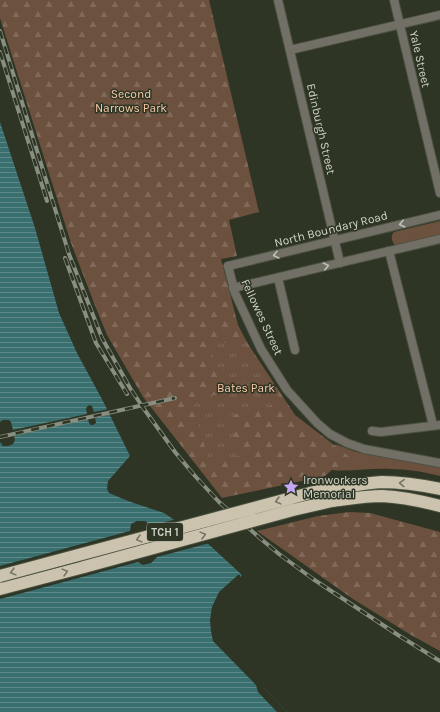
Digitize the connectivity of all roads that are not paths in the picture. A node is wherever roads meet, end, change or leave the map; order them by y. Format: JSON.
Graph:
{"nodes":[{"id":1,"x":278,"y":0,"type":"edge"},
{"id":2,"x":394,"y":0,"type":"edge"},
{"id":3,"x":440,"y":15,"type":"edge"},
{"id":4,"x":400,"y":24,"type":"junction"},
{"id":5,"x":290,"y":50,"type":"junction"},
{"id":6,"x":440,"y":193,"type":"edge"},
{"id":7,"x":440,"y":215,"type":"edge"},
{"id":8,"x":440,"y":239,"type":"edge"},
{"id":9,"x":335,"y":240,"type":"junction"},
{"id":10,"x":389,"y":251,"type":"junction"},
{"id":11,"x":340,"y":263,"type":"junction"},
{"id":12,"x":228,"y":266,"type":"joint"},
{"id":13,"x":278,"y":278,"type":"junction"},
{"id":14,"x":233,"y":288,"type":"junction"},
{"id":15,"x":295,"y":350,"type":"dead end"},
{"id":16,"x":437,"y":425,"type":"edge"},
{"id":17,"x":372,"y":431,"type":"dead end"},
{"id":18,"x":440,"y":463,"type":"edge"},
{"id":19,"x":440,"y":489,"type":"edge"},
{"id":20,"x":331,"y":495,"type":"junction"},
{"id":21,"x":440,"y":506,"type":"edge"},
{"id":22,"x":0,"y":576,"type":"edge"},
{"id":23,"x":0,"y":589,"type":"edge"}],
"edges":[{"from":1,"to":5,"type":"street","name":"Edinburgh Street"},
{"from":2,"to":4,"type":"street","name":"Yale Street"},
{"from":3,"to":4,"type":"street"},
{"from":4,"to":5,"type":"street"},
{"from":4,"to":6,"type":"street","name":"Yale Street"},
{"from":5,"to":9,"type":"street","name":"Edinburgh Street"},
{"from":7,"to":9,"type":"street","name":"North Boundary Road","one_way":true},
{"from":8,"to":10,"type":"street"},
{"from":9,"to":11,"type":"street","name":"Edinburgh Street"},
{"from":9,"to":12,"type":"street","name":"North Boundary Road","one_way":true},
{"from":10,"to":11,"type":"street"},
{"from":10,"to":16,"type":"street"},
{"from":13,"to":11,"type":"street","one_way":true},
{"from":12,"to":14,"type":"street","name":"Fellowes Street"},
{"from":13,"to":14,"type":"street"},
{"from":13,"to":15,"type":"street"},
{"from":14,"to":18,"type":"street","name":"Fellowes Street"},
{"from":16,"to":17,"type":"street"},
{"from":19,"to":20,"type":"highway","number":"TCH 1","one_way":true},
{"from":20,"to":21,"type":"highway","number":"TCH 1"},
{"from":20,"to":22,"type":"highway","number":"TCH 1","one_way":true,"bridge":true},
{"from":23,"to":20,"type":"highway","number":"TCH 1","one_way":true,"bridge":true}]}
